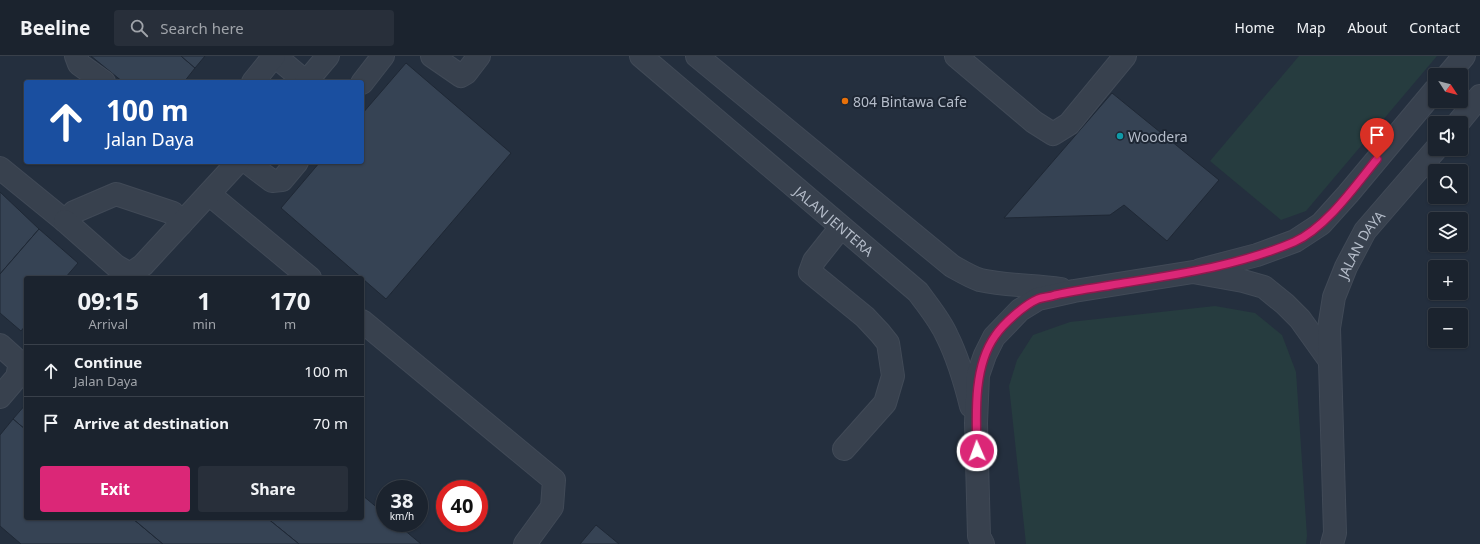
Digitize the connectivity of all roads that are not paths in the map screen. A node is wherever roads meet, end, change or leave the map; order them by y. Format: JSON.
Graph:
{"nodes":[{"id":1,"x":76,"y":56,"type":"edge"},
{"id":2,"x":275,"y":56,"type":"edge"},
{"id":3,"x":328,"y":56,"type":"edge"},
{"id":4,"x":383,"y":56,"type":"edge"},
{"id":5,"x":432,"y":56,"type":"edge"},
{"id":6,"x":479,"y":56,"type":"edge"},
{"id":7,"x":641,"y":56,"type":"edge"},
{"id":8,"x":697,"y":56,"type":"edge"},
{"id":9,"x":956,"y":56,"type":"edge"},
{"id":10,"x":1125,"y":56,"type":"edge"},
{"id":11,"x":1464,"y":56,"type":"edge"},
{"id":12,"x":1454,"y":68,"type":"edge"},
{"id":13,"x":101,"y":80,"type":"edge"},
{"id":14,"x":255,"y":80,"type":"edge"},
{"id":15,"x":304,"y":80,"type":"edge"},
{"id":16,"x":308,"y":80,"type":"edge"},
{"id":17,"x":364,"y":80,"type":"edge"},
{"id":18,"x":1480,"y":96,"type":"edge"},
{"id":19,"x":1428,"y":98,"type":"edge"},
{"id":20,"x":1464,"y":116,"type":"edge"},
{"id":21,"x":1430,"y":156,"type":"edge"},
{"id":22,"x":236,"y":164,"type":"edge"},
{"id":23,"x":250,"y":164,"type":"edge"},
{"id":24,"x":295,"y":164,"type":"edge"},
{"id":25,"x":0,"y":168,"type":"edge"},
{"id":26,"x":209,"y":194,"type":"junction"},
{"id":27,"x":65,"y":221,"type":"junction"},
{"id":28,"x":181,"y":224,"type":"junction"},
{"id":29,"x":841,"y":227,"type":"junction"},
{"id":30,"x":1194,"y":272,"type":"junction"},
{"id":31,"x":308,"y":276,"type":"edge"},
{"id":32,"x":1074,"y":291,"type":"junction"},
{"id":33,"x":364,"y":323,"type":"edge"},
{"id":34,"x":0,"y":345,"type":"edge"},
{"id":35,"x":1330,"y":360,"type":"junction"},
{"id":36,"x":0,"y":397,"type":"edge"},
{"id":37,"x":976,"y":422,"type":"junction"},
{"id":38,"x":844,"y":449,"type":"dead end"},
{"id":39,"x":1335,"y":540,"type":"edge"},
{"id":40,"x":980,"y":541,"type":"edge"},
{"id":41,"x":525,"y":544,"type":"edge"}],
"edges":[{"from":1,"to":13,"type":"street"},
{"from":2,"to":14,"type":"street"},
{"from":2,"to":15,"type":"street"},
{"from":3,"to":16,"type":"street"},
{"from":4,"to":17,"type":"street"},
{"from":5,"to":6,"type":"street"},
{"from":7,"to":29,"type":"street","name":"JALAN JENTERA"},
{"from":8,"to":32,"type":"street"},
{"from":9,"to":10,"type":"street"},
{"from":11,"to":12,"type":"street"},
{"from":18,"to":20,"type":"street"},
{"from":19,"to":30,"type":"street"},
{"from":21,"to":35,"type":"street","name":"JALAN DAYA"},
{"from":22,"to":26,"type":"street"},
{"from":23,"to":24,"type":"street"},
{"from":25,"to":27,"type":"street"},
{"from":26,"to":28,"type":"street"},
{"from":26,"to":31,"type":"street"},
{"from":27,"to":28,"type":"street"},
{"from":27,"to":28,"type":"street"},
{"from":29,"to":37,"type":"street","name":"JALAN JENTERA"},
{"from":29,"to":38,"type":"street"},
{"from":30,"to":32,"type":"street"},
{"from":30,"to":35,"type":"street"},
{"from":32,"to":37,"type":"street"},
{"from":33,"to":41,"type":"street"},
{"from":34,"to":36,"type":"street"},
{"from":35,"to":39,"type":"street","name":"JALAN DAYA"},
{"from":37,"to":40,"type":"street"}]}
